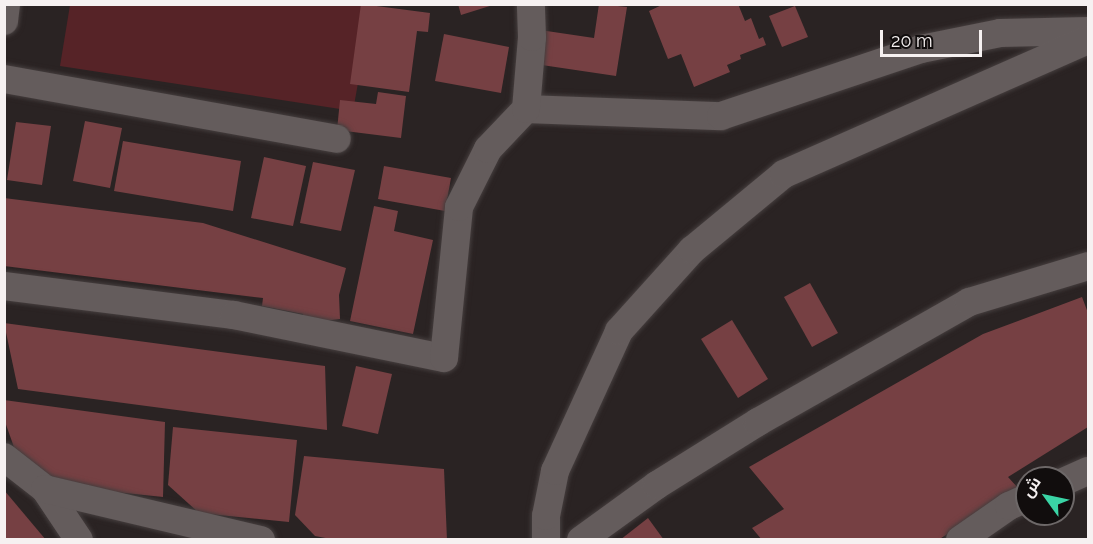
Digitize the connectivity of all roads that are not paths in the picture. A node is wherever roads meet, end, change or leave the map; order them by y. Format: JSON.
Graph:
{"nodes":[{"id":1,"x":6,"y":4,"type":"edge"},
{"id":2,"x":531,"y":4,"type":"edge"},
{"id":3,"x":4,"y":21,"type":"edge"},
{"id":4,"x":1089,"y":31,"type":"edge"},
{"id":5,"x":1089,"y":40,"type":"edge"},
{"id":6,"x":4,"y":79,"type":"edge"},
{"id":7,"x":526,"y":109,"type":"junction"},
{"id":8,"x":337,"y":139,"type":"dead end"},
{"id":9,"x":1089,"y":266,"type":"edge"},
{"id":10,"x":4,"y":286,"type":"edge"},
{"id":11,"x":4,"y":457,"type":"edge"},
{"id":12,"x":1089,"y":471,"type":"edge"},
{"id":13,"x":1075,"y":477,"type":"edge"},
{"id":14,"x":45,"y":489,"type":"junction"},
{"id":15,"x":1015,"y":503,"type":"edge"},
{"id":16,"x":79,"y":540,"type":"edge"},
{"id":17,"x":261,"y":540,"type":"edge"},
{"id":18,"x":546,"y":540,"type":"edge"},
{"id":19,"x":580,"y":540,"type":"edge"},
{"id":20,"x":960,"y":540,"type":"edge"}],
"edges":[{"from":1,"to":3,"type":"street"},
{"from":2,"to":7,"type":"street"},
{"from":4,"to":7,"type":"street"},
{"from":5,"to":18,"type":"street"},
{"from":6,"to":8,"type":"street"},
{"from":7,"to":10,"type":"street"},
{"from":9,"to":19,"type":"street"},
{"from":11,"to":14,"type":"street"},
{"from":12,"to":13,"type":"street"},
{"from":14,"to":16,"type":"street"},
{"from":14,"to":17,"type":"street"},
{"from":15,"to":20,"type":"street"}]}
